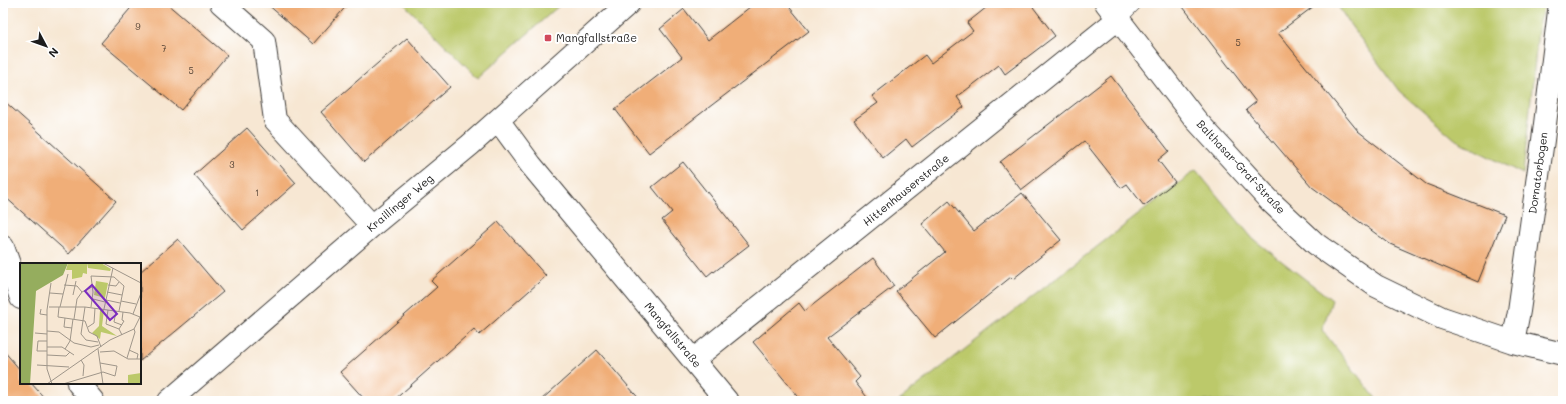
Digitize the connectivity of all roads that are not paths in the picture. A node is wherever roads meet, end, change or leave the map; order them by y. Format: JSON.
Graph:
{"nodes":[{"id":1,"x":221,"y":3,"type":"edge"},
{"id":2,"x":629,"y":3,"type":"edge"},
{"id":3,"x":1134,"y":3,"type":"edge"},
{"id":4,"x":1560,"y":3,"type":"edge"},
{"id":5,"x":1112,"y":11,"type":"edge"},
{"id":6,"x":498,"y":120,"type":"junction"},
{"id":7,"x":372,"y":226,"type":"junction"},
{"id":8,"x":3,"y":247,"type":"edge"},
{"id":9,"x":20,"y":295,"type":"edge"},
{"id":10,"x":1513,"y":342,"type":"junction"},
{"id":11,"x":1563,"y":354,"type":"edge"},
{"id":12,"x":693,"y":360,"type":"junction"},
{"id":13,"x":79,"y":384,"type":"edge"},
{"id":14,"x":725,"y":400,"type":"edge"},
{"id":15,"x":93,"y":401,"type":"edge"},
{"id":16,"x":170,"y":401,"type":"edge"}],
"edges":[{"from":1,"to":7,"type":"street"},
{"from":2,"to":6,"type":"street","name":"Kraillinger Weg"},
{"from":3,"to":5,"type":"lane"},
{"from":4,"to":10,"type":"street","name":"Dornatorbogen"},
{"from":5,"to":10,"type":"street","name":"Balthasar-Graf-Straße"},
{"from":5,"to":12,"type":"street","name":"Hittenhauserstraße"},
{"from":6,"to":7,"type":"street","name":"Kraillinger Weg"},
{"from":6,"to":12,"type":"street","name":"Mangfallstraße"},
{"from":7,"to":16,"type":"street","name":"Kraillinger Weg"},
{"from":8,"to":9,"type":"street"},
{"from":10,"to":11,"type":"street","name":"Balthasar-Graf-Straße"},
{"from":12,"to":14,"type":"street","name":"Mangfallstraße"},
{"from":13,"to":15,"type":"street"}]}
